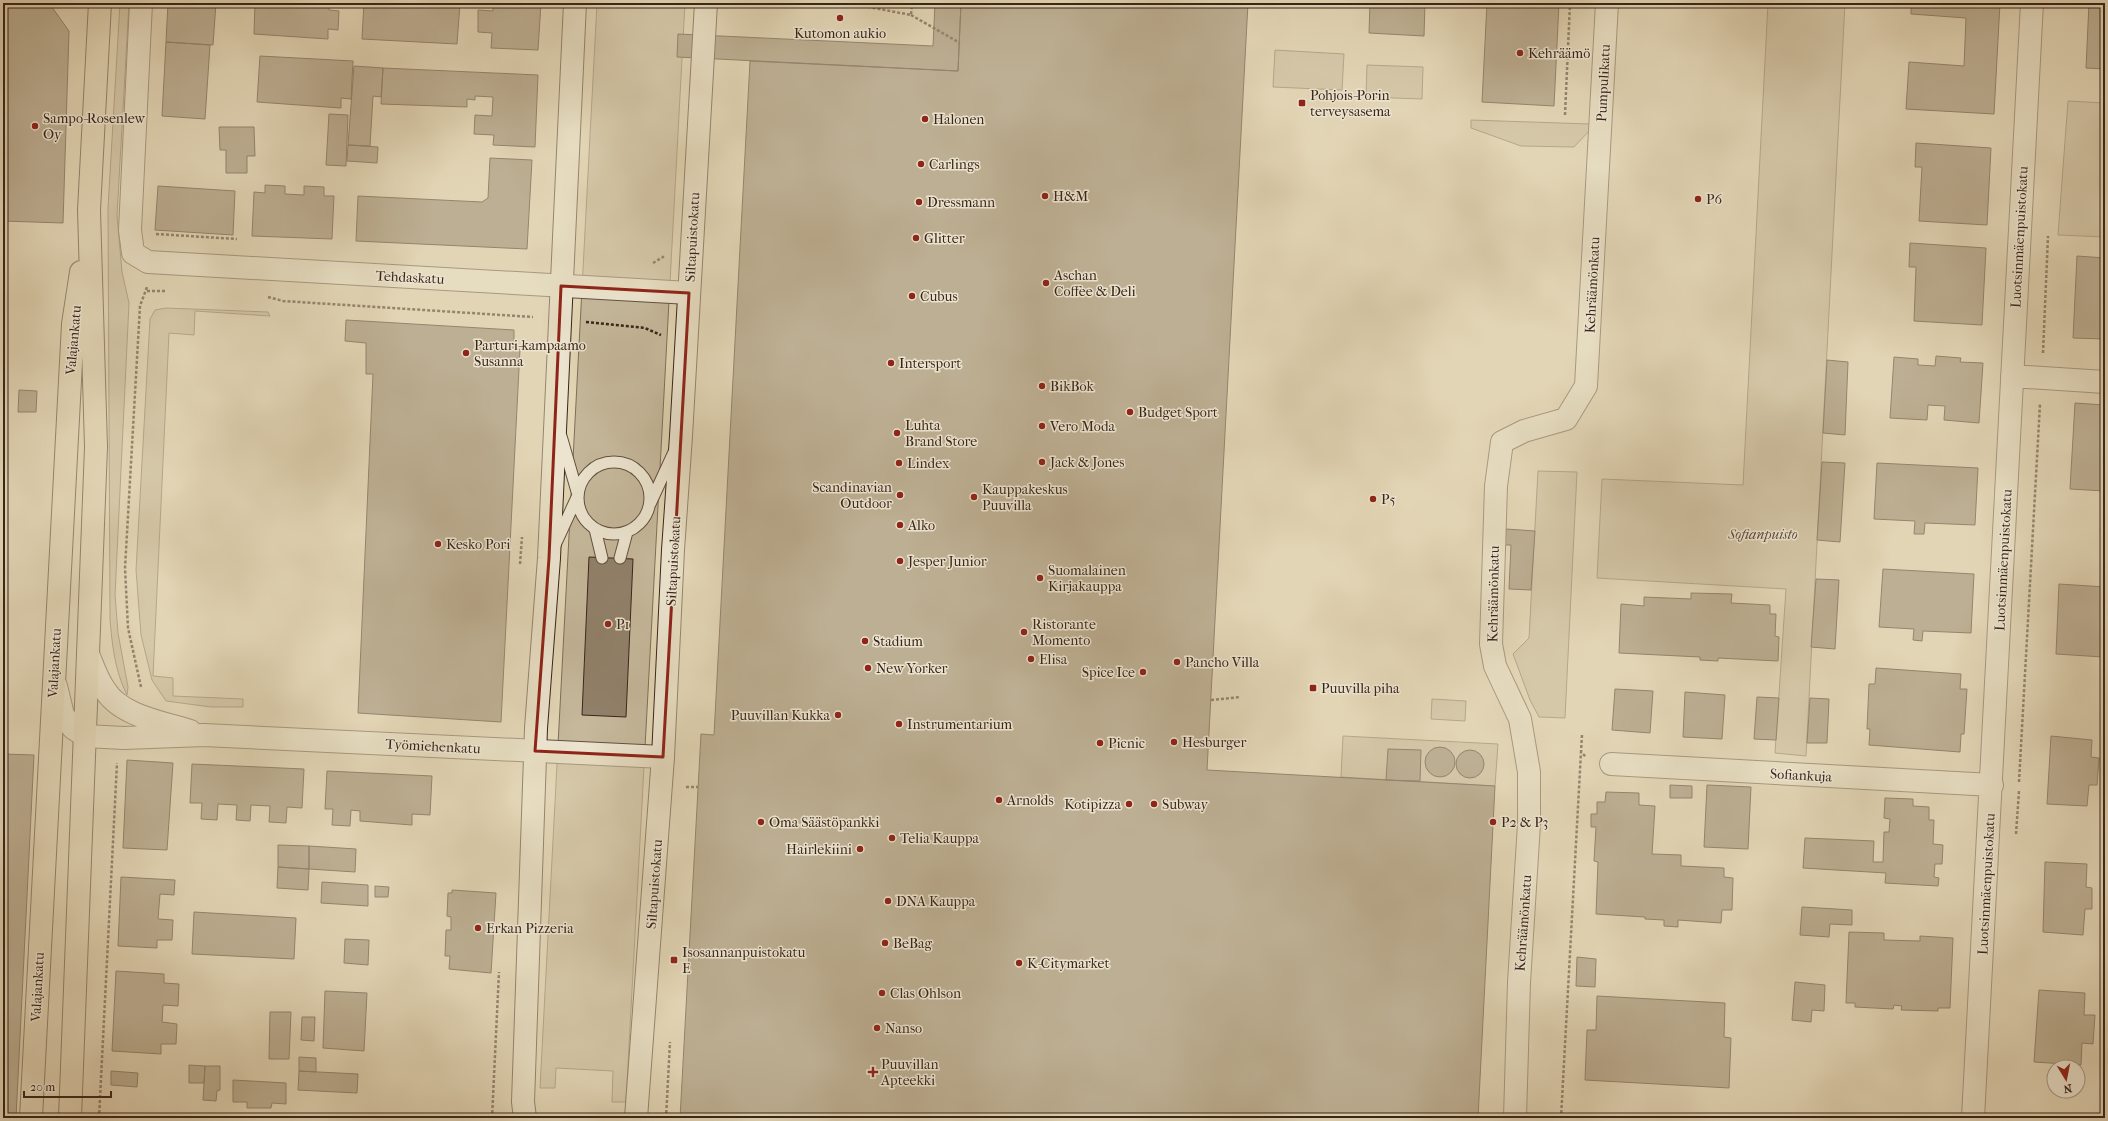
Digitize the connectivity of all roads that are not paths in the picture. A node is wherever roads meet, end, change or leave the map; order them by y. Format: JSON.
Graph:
{"nodes":[{"id":1,"x":100,"y":3,"type":"edge"},
{"id":2,"x":141,"y":3,"type":"edge"},
{"id":3,"x":575,"y":3,"type":"edge"},
{"id":4,"x":706,"y":3,"type":"edge"},
{"id":5,"x":1606,"y":3,"type":"edge"},
{"id":6,"x":2032,"y":3,"type":"edge"},
{"id":7,"x":1599,"y":162,"type":"joint"},
{"id":8,"x":89,"y":210,"type":"junction"},
{"id":9,"x":561,"y":286,"type":"junction"},
{"id":10,"x":689,"y":293,"type":"junction"},
{"id":11,"x":2012,"y":376,"type":"junction"},
{"id":12,"x":2105,"y":382,"type":"edge"},
{"id":13,"x":556,"y":418,"type":"junction"},
{"id":14,"x":681,"y":436,"type":"junction"},
{"id":15,"x":578,"y":495,"type":"junction"},
{"id":16,"x":648,"y":508,"type":"junction"},
{"id":17,"x":595,"y":529,"type":"junction"},
{"id":18,"x":627,"y":532,"type":"junction"},
{"id":19,"x":549,"y":558,"type":"junction"},
{"id":20,"x":602,"y":558,"type":"dead end"},
{"id":21,"x":620,"y":558,"type":"dead end"},
{"id":22,"x":88,"y":654,"type":"junction"},
{"id":23,"x":53,"y":673,"type":"junction"},
{"id":24,"x":204,"y":735,"type":"junction"},
{"id":25,"x":85,"y":736,"type":"junction"},
{"id":26,"x":535,"y":751,"type":"junction"},
{"id":27,"x":663,"y":757,"type":"junction"},
{"id":28,"x":1611,"y":764,"type":"dead end"},
{"id":29,"x":1992,"y":785,"type":"junction"},
{"id":30,"x":31,"y":1118,"type":"edge"},
{"id":31,"x":70,"y":1118,"type":"edge"},
{"id":32,"x":525,"y":1118,"type":"edge"},
{"id":33,"x":636,"y":1118,"type":"edge"},
{"id":34,"x":1515,"y":1118,"type":"edge"},
{"id":35,"x":1974,"y":1118,"type":"edge"}],
"edges":[{"from":1,"to":8,"type":"main road","name":"Valajankatu"},
{"from":2,"to":9,"type":"street","name":"Tehdaskatu"},
{"from":3,"to":9,"type":"street"},
{"from":4,"to":10,"type":"street","name":"Siltapuistokatu"},
{"from":5,"to":7,"type":"street","name":"Pumpulikatu"},
{"from":6,"to":11,"type":"street","name":"Luotsinmäenpuistokatu"},
{"from":7,"to":34,"type":"street","name":"Kehräämönkatu"},
{"from":8,"to":22,"type":"main road","name":"Valajankatu"},
{"from":8,"to":23,"type":"main road","name":"Valajankatu"},
{"from":9,"to":10,"type":"street","name":"Tehdaskatu"},
{"from":9,"to":13,"type":"street"},
{"from":10,"to":14,"type":"street","name":"Siltapuistokatu"},
{"from":11,"to":12,"type":"street"},
{"from":11,"to":29,"type":"street","name":"Luotsinmäenpuistokatu"},
{"from":13,"to":15,"type":"lane"},
{"from":13,"to":19,"type":"street"},
{"from":14,"to":16,"type":"lane"},
{"from":14,"to":27,"type":"street","name":"Siltapuistokatu"},
{"from":15,"to":16,"type":"lane"},
{"from":15,"to":17,"type":"lane"},
{"from":15,"to":19,"type":"lane"},
{"from":16,"to":18,"type":"lane"},
{"from":17,"to":18,"type":"lane"},
{"from":17,"to":20,"type":"lane"},
{"from":18,"to":21,"type":"lane"},
{"from":19,"to":26,"type":"street"},
{"from":22,"to":24,"type":"street","name":"Työmiehenkatu"},
{"from":22,"to":25,"type":"main road","name":"Valajankatu"},
{"from":23,"to":25,"type":"street"},
{"from":23,"to":30,"type":"main road","name":"Valajankatu"},
{"from":24,"to":25,"type":"street","name":"Työmiehenkatu"},
{"from":24,"to":26,"type":"street","name":"Työmiehenkatu"},
{"from":25,"to":31,"type":"main road","name":"Valajankatu"},
{"from":26,"to":27,"type":"street","name":"Työmiehenkatu"},
{"from":26,"to":32,"type":"street"},
{"from":27,"to":33,"type":"street","name":"Siltapuistokatu"},
{"from":28,"to":29,"type":"street","name":"Sofiankuja"},
{"from":29,"to":35,"type":"street","name":"Luotsinmäenpuistokatu"}]}
